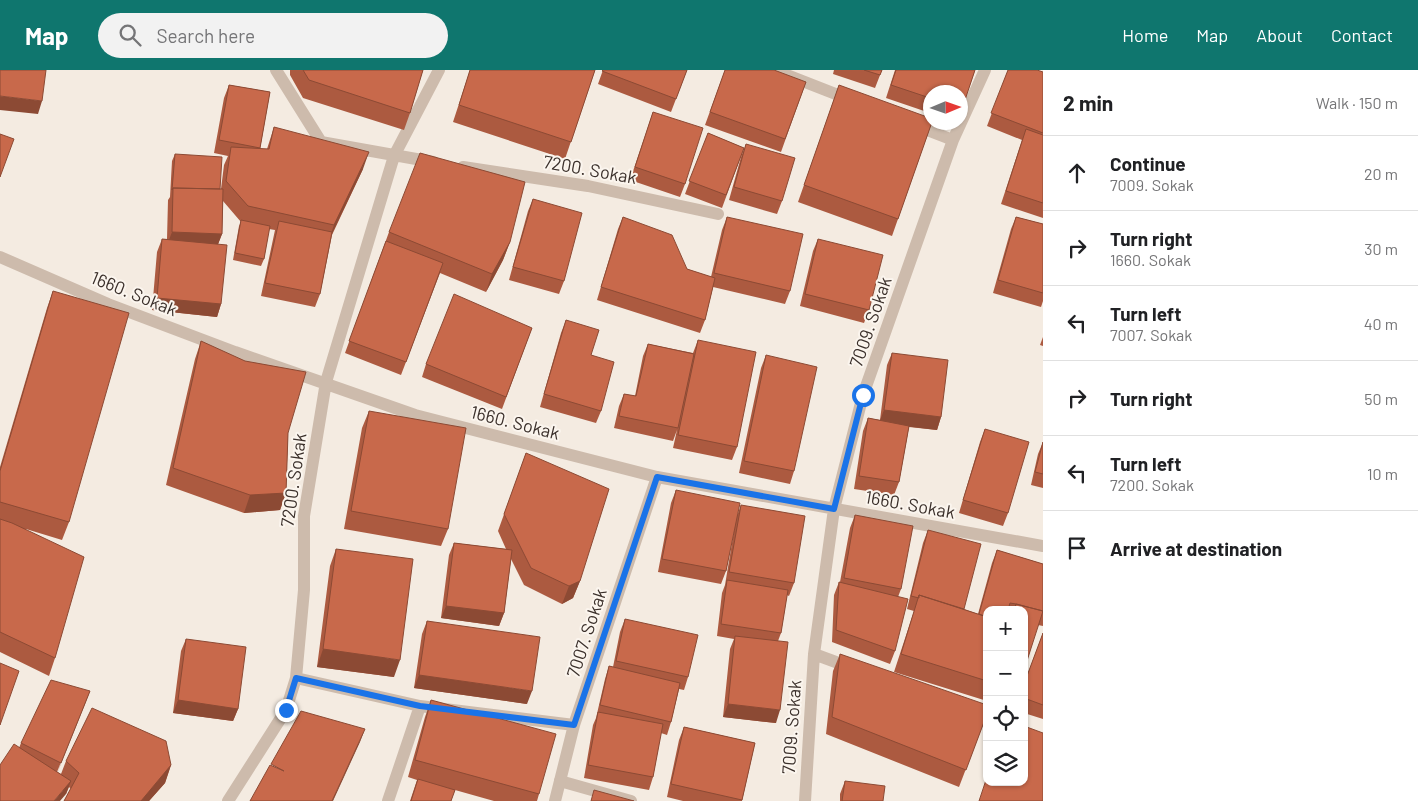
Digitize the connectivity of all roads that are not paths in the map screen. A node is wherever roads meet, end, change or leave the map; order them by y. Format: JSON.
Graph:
{"nodes":[{"id":1,"x":276,"y":70,"type":"edge"},
{"id":2,"x":439,"y":70,"type":"edge"},
{"id":3,"x":774,"y":70,"type":"edge"},
{"id":4,"x":985,"y":70,"type":"edge"},
{"id":5,"x":864,"y":105,"type":"edge"},
{"id":6,"x":900,"y":119,"type":"edge"},
{"id":7,"x":953,"y":140,"type":"junction"},
{"id":8,"x":394,"y":156,"type":"junction"},
{"id":9,"x":718,"y":214,"type":"dead end"},
{"id":10,"x":0,"y":257,"type":"edge"},
{"id":11,"x":326,"y":382,"type":"junction"},
{"id":12,"x":657,"y":477,"type":"junction"},
{"id":13,"x":834,"y":509,"type":"junction"},
{"id":14,"x":1043,"y":546,"type":"edge"},
{"id":15,"x":814,"y":654,"type":"junction"},
{"id":16,"x":869,"y":674,"type":"edge"},
{"id":17,"x":296,"y":678,"type":"junction"},
{"id":18,"x":420,"y":706,"type":"junction"},
{"id":19,"x":574,"y":725,"type":"junction"},
{"id":20,"x":560,"y":781,"type":"junction"},
{"id":21,"x":228,"y":801,"type":"edge"},
{"id":22,"x":388,"y":801,"type":"edge"},
{"id":23,"x":555,"y":801,"type":"edge"},
{"id":24,"x":631,"y":801,"type":"edge"},
{"id":25,"x":805,"y":801,"type":"edge"}],
"edges":[{"from":1,"to":8,"type":"street","name":"7200. Sokak"},
{"from":2,"to":8,"type":"street","name":"7200. Sokak"},
{"from":3,"to":5,"type":"street"},
{"from":4,"to":7,"type":"street","name":"7009. Sokak"},
{"from":6,"to":7,"type":"street"},
{"from":7,"to":13,"type":"street","name":"7009. Sokak"},
{"from":8,"to":9,"type":"street","name":"7200. Sokak"},
{"from":8,"to":11,"type":"street","name":"7200. Sokak"},
{"from":10,"to":11,"type":"street","name":"1660. Sokak"},
{"from":11,"to":12,"type":"street","name":"1660. Sokak"},
{"from":11,"to":17,"type":"street","name":"7200. Sokak"},
{"from":12,"to":13,"type":"street","name":"1660. Sokak"},
{"from":12,"to":19,"type":"street","name":"7007. Sokak"},
{"from":13,"to":14,"type":"street","name":"1660. Sokak"},
{"from":13,"to":15,"type":"street","name":"7009. Sokak"},
{"from":15,"to":16,"type":"street"},
{"from":15,"to":25,"type":"street","name":"7009. Sokak"},
{"from":17,"to":18,"type":"street"},
{"from":17,"to":21,"type":"street","name":"7200. Sokak"},
{"from":18,"to":19,"type":"street"},
{"from":18,"to":22,"type":"street"},
{"from":19,"to":20,"type":"street","name":"7007. Sokak"},
{"from":20,"to":23,"type":"street","name":"7007. Sokak"},
{"from":20,"to":24,"type":"street"}]}
